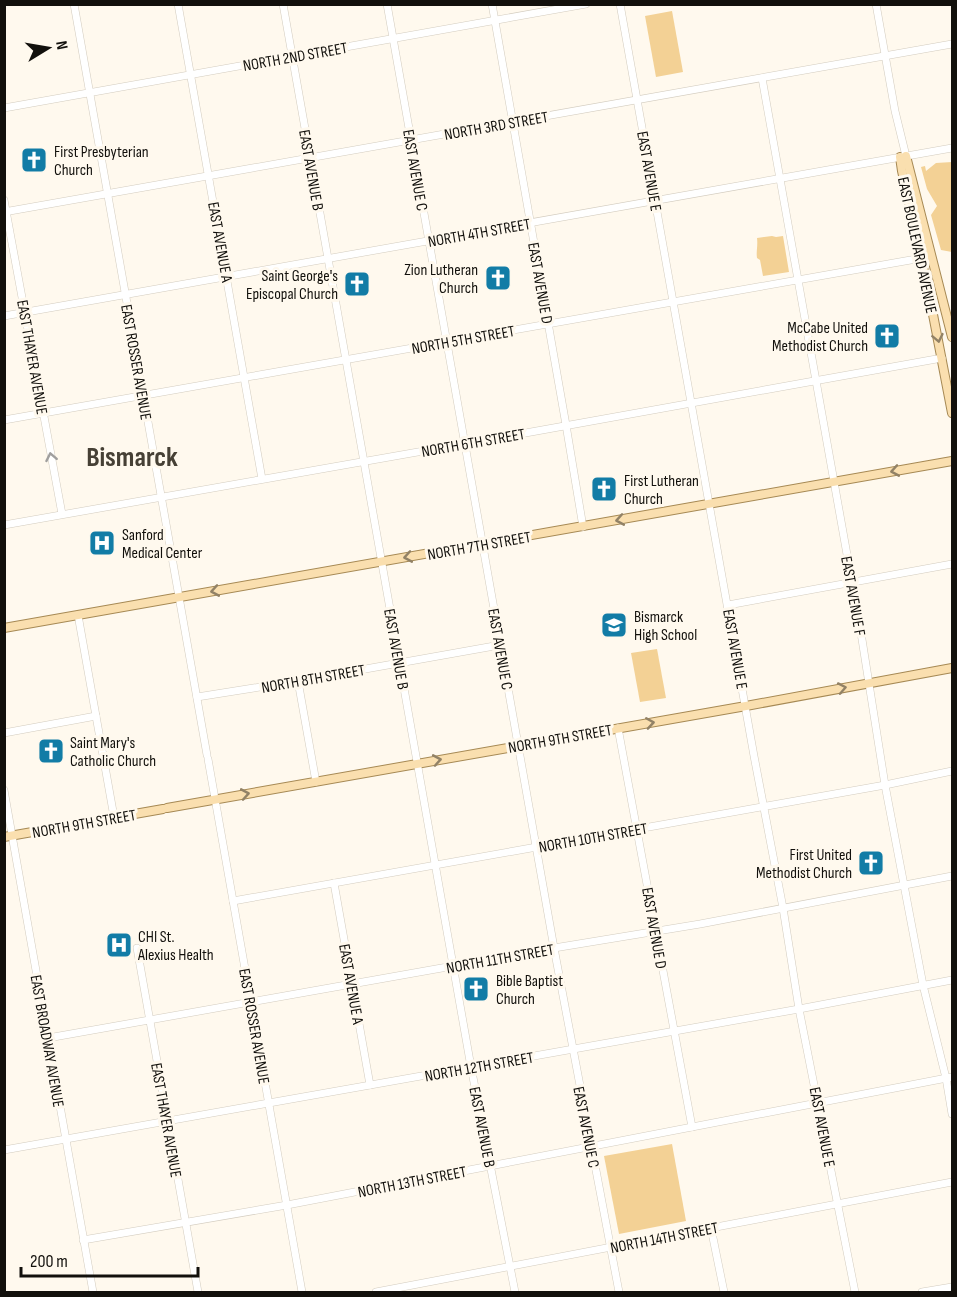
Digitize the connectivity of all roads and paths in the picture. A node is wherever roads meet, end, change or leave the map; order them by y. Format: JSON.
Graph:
{"nodes":[{"id":1,"x":74,"y":4,"type":"edge"},
{"id":2,"x":178,"y":4,"type":"edge"},
{"id":3,"x":283,"y":4,"type":"edge"},
{"id":4,"x":387,"y":4,"type":"edge"},
{"id":5,"x":492,"y":4,"type":"edge"},
{"id":6,"x":586,"y":4,"type":"edge"},
{"id":7,"x":620,"y":4,"type":"edge"},
{"id":8,"x":876,"y":4,"type":"edge"},
{"id":9,"x":495,"y":20,"type":"junction"},
{"id":10,"x":393,"y":39,"type":"junction"},
{"id":11,"x":952,"y":44,"type":"edge"},
{"id":12,"x":885,"y":56,"type":"junction"},
{"id":13,"x":292,"y":57,"type":"junction"},
{"id":14,"x":190,"y":75,"type":"junction"},
{"id":15,"x":762,"y":78,"type":"junction"},
{"id":16,"x":90,"y":93,"type":"junction"},
{"id":17,"x":637,"y":100,"type":"junction"},
{"id":18,"x":4,"y":108,"type":"edge"},
{"id":19,"x":512,"y":122,"type":"junction"},
{"id":20,"x":411,"y":140,"type":"junction"},
{"id":21,"x":952,"y":148,"type":"edge"},
{"id":22,"x":903,"y":157,"type":"junction"},
{"id":23,"x":309,"y":158,"type":"junction"},
{"id":24,"x":209,"y":176,"type":"junction"},
{"id":25,"x":779,"y":178,"type":"junction"},
{"id":26,"x":107,"y":194,"type":"junction"},
{"id":27,"x":4,"y":200,"type":"edge"},
{"id":28,"x":655,"y":201,"type":"junction"},
{"id":29,"x":6,"y":212,"type":"edge"},
{"id":30,"x":530,"y":223,"type":"junction"},
{"id":31,"x":429,"y":241,"type":"junction"},
{"id":32,"x":922,"y":258,"type":"junction"},
{"id":33,"x":327,"y":259,"type":"junction"},
{"id":34,"x":227,"y":277,"type":"junction"},
{"id":35,"x":797,"y":280,"type":"junction"},
{"id":36,"x":125,"y":294,"type":"junction"},
{"id":37,"x":674,"y":302,"type":"junction"},
{"id":38,"x":25,"y":312,"type":"junction"},
{"id":39,"x":4,"y":316,"type":"edge"},
{"id":40,"x":548,"y":324,"type":"junction"},
{"id":41,"x":952,"y":337,"type":"edge"},
{"id":42,"x":447,"y":342,"type":"junction"},
{"id":43,"x":942,"y":358,"type":"junction"},
{"id":44,"x":345,"y":360,"type":"junction"},
{"id":45,"x":245,"y":378,"type":"junction"},
{"id":46,"x":815,"y":381,"type":"junction"},
{"id":47,"x":143,"y":396,"type":"junction"},
{"id":48,"x":692,"y":403,"type":"junction"},
{"id":49,"x":43,"y":413,"type":"junction"},
{"id":50,"x":952,"y":413,"type":"edge"},
{"id":51,"x":4,"y":420,"type":"edge"},
{"id":52,"x":566,"y":425,"type":"junction"},
{"id":53,"x":465,"y":443,"type":"junction"},
{"id":54,"x":952,"y":461,"type":"edge"},
{"id":55,"x":364,"y":462,"type":"junction"},
{"id":56,"x":262,"y":479,"type":"junction"},
{"id":57,"x":833,"y":482,"type":"junction"},
{"id":58,"x":161,"y":497,"type":"junction"},
{"id":59,"x":710,"y":503,"type":"junction"},
{"id":60,"x":62,"y":514,"type":"junction"},
{"id":61,"x":4,"y":525,"type":"edge"},
{"id":62,"x":583,"y":526,"type":"junction"},
{"id":63,"x":483,"y":544,"type":"junction"},
{"id":64,"x":382,"y":562,"type":"junction"},
{"id":65,"x":952,"y":564,"type":"edge"},
{"id":66,"x":851,"y":582,"type":"junction"},
{"id":67,"x":179,"y":598,"type":"junction"},
{"id":68,"x":728,"y":605,"type":"junction"},
{"id":69,"x":78,"y":615,"type":"junction"},
{"id":70,"x":4,"y":628,"type":"edge"},
{"id":71,"x":500,"y":645,"type":"junction"},
{"id":72,"x":399,"y":663,"type":"junction"},
{"id":73,"x":952,"y":668,"type":"edge"},
{"id":74,"x":298,"y":681,"type":"junction"},
{"id":75,"x":869,"y":683,"type":"junction"},
{"id":76,"x":196,"y":697,"type":"junction"},
{"id":77,"x":746,"y":706,"type":"junction"},
{"id":78,"x":96,"y":716,"type":"junction"},
{"id":79,"x":618,"y":728,"type":"junction"},
{"id":80,"x":4,"y":734,"type":"edge"},
{"id":81,"x":519,"y":746,"type":"junction"},
{"id":82,"x":417,"y":764,"type":"junction"},
{"id":83,"x":952,"y":771,"type":"edge"},
{"id":84,"x":316,"y":782,"type":"junction"},
{"id":85,"x":885,"y":785,"type":"junction"},
{"id":86,"x":4,"y":790,"type":"edge"},
{"id":87,"x":214,"y":800,"type":"junction"},
{"id":88,"x":764,"y":806,"type":"junction"},
{"id":89,"x":114,"y":817,"type":"junction"},
{"id":90,"x":638,"y":829,"type":"junction"},
{"id":91,"x":8,"y":837,"type":"edge"},
{"id":92,"x":537,"y":847,"type":"junction"},
{"id":93,"x":435,"y":865,"type":"junction"},
{"id":94,"x":952,"y":876,"type":"edge"},
{"id":95,"x":334,"y":883,"type":"junction"},
{"id":96,"x":905,"y":885,"type":"junction"},
{"id":97,"x":233,"y":901,"type":"junction"},
{"id":98,"x":783,"y":908,"type":"junction"},
{"id":99,"x":656,"y":930,"type":"junction"},
{"id":100,"x":137,"y":948,"type":"dead end"},
{"id":101,"x":554,"y":948,"type":"junction"},
{"id":102,"x":453,"y":966,"type":"junction"},
{"id":103,"x":952,"y":980,"type":"edge"},
{"id":104,"x":352,"y":984,"type":"junction"},
{"id":105,"x":923,"y":985,"type":"junction"},
{"id":106,"x":250,"y":1002,"type":"junction"},
{"id":107,"x":799,"y":1009,"type":"junction"},
{"id":108,"x":149,"y":1020,"type":"junction"},
{"id":109,"x":674,"y":1031,"type":"junction"},
{"id":110,"x":48,"y":1038,"type":"junction"},
{"id":111,"x":573,"y":1049,"type":"junction"},
{"id":112,"x":471,"y":1067,"type":"junction"},
{"id":113,"x":949,"y":1078,"type":"edge"},
{"id":114,"x":370,"y":1085,"type":"junction"},
{"id":115,"x":268,"y":1103,"type":"junction"},
{"id":116,"x":819,"y":1103,"type":"junction"},
{"id":117,"x":952,"y":1113,"type":"edge"},
{"id":118,"x":167,"y":1120,"type":"junction"},
{"id":119,"x":692,"y":1128,"type":"junction"},
{"id":120,"x":66,"y":1139,"type":"junction"},
{"id":121,"x":591,"y":1147,"type":"junction"},
{"id":122,"x":4,"y":1150,"type":"edge"},
{"id":123,"x":490,"y":1166,"type":"junction"},
{"id":124,"x":952,"y":1182,"type":"edge"},
{"id":125,"x":838,"y":1204,"type":"junction"},
{"id":126,"x":286,"y":1205,"type":"junction"},
{"id":127,"x":186,"y":1223,"type":"junction"},
{"id":128,"x":711,"y":1228,"type":"junction"},
{"id":129,"x":83,"y":1240,"type":"junction"},
{"id":130,"x":611,"y":1248,"type":"junction"},
{"id":131,"x":510,"y":1267,"type":"junction"},
{"id":132,"x":952,"y":1287,"type":"edge"},
{"id":133,"x":93,"y":1293,"type":"edge"},
{"id":134,"x":198,"y":1293,"type":"edge"},
{"id":135,"x":302,"y":1293,"type":"edge"},
{"id":136,"x":376,"y":1293,"type":"edge"},
{"id":137,"x":515,"y":1293,"type":"edge"},
{"id":138,"x":619,"y":1293,"type":"edge"},
{"id":139,"x":723,"y":1293,"type":"edge"},
{"id":140,"x":855,"y":1293,"type":"edge"},
{"id":141,"x":922,"y":1293,"type":"edge"}],
"edges":[{"from":1,"to":16,"type":"street","name":"EAST ROSSER AVENUE"},
{"from":2,"to":14,"type":"street","name":"EAST AVENUE A"},
{"from":3,"to":13,"type":"street","name":"EAST AVENUE B"},
{"from":4,"to":10,"type":"street","name":"EAST AVENUE C"},
{"from":5,"to":9,"type":"street","name":"EAST AVENUE D"},
{"from":6,"to":9,"type":"street","name":"NORTH 2ND STREET"},
{"from":7,"to":17,"type":"street","name":"EAST AVENUE E"},
{"from":8,"to":12,"type":"street","name":"EAST BOULEVARD AVENUE"},
{"from":9,"to":10,"type":"street","name":"NORTH 2ND STREET"},
{"from":9,"to":19,"type":"street","name":"EAST AVENUE D"},
{"from":10,"to":13,"type":"street","name":"NORTH 2ND STREET"},
{"from":10,"to":20,"type":"street","name":"EAST AVENUE C"},
{"from":11,"to":12,"type":"street","name":"NORTH 3RD STREET"},
{"from":12,"to":15,"type":"street","name":"NORTH 3RD STREET"},
{"from":12,"to":22,"type":"street","name":"EAST BOULEVARD AVENUE"},
{"from":13,"to":14,"type":"street","name":"NORTH 2ND STREET"},
{"from":13,"to":23,"type":"street","name":"EAST AVENUE B"},
{"from":14,"to":16,"type":"street","name":"NORTH 2ND STREET"},
{"from":14,"to":24,"type":"street","name":"EAST AVENUE A"},
{"from":15,"to":17,"type":"street","name":"NORTH 3RD STREET"},
{"from":15,"to":25,"type":"street","name":"EAST AVENUE F"},
{"from":16,"to":18,"type":"street","name":"NORTH 2ND STREET"},
{"from":16,"to":26,"type":"street","name":"EAST ROSSER AVENUE"},
{"from":17,"to":19,"type":"street","name":"NORTH 3RD STREET"},
{"from":17,"to":28,"type":"street","name":"EAST AVENUE E"},
{"from":19,"to":20,"type":"street","name":"NORTH 3RD STREET"},
{"from":19,"to":30,"type":"street","name":"EAST AVENUE D"},
{"from":20,"to":23,"type":"street","name":"NORTH 3RD STREET"},
{"from":20,"to":31,"type":"street","name":"EAST AVENUE C"},
{"from":21,"to":22,"type":"street","name":"NORTH 4TH STREET"},
{"from":22,"to":25,"type":"street","name":"NORTH 4TH STREET"},
{"from":22,"to":32,"type":"main road","name":"EAST BOULEVARD AVENUE"},
{"from":22,"to":41,"type":"main road","name":"EAST BOULEVARD AVENUE"},
{"from":23,"to":24,"type":"street","name":"NORTH 3RD STREET"},
{"from":23,"to":33,"type":"street","name":"EAST AVENUE B"},
{"from":24,"to":26,"type":"street","name":"NORTH 3RD STREET"},
{"from":24,"to":34,"type":"street","name":"EAST AVENUE A"},
{"from":25,"to":28,"type":"street","name":"NORTH 4TH STREET"},
{"from":25,"to":35,"type":"street","name":"EAST AVENUE F"},
{"from":26,"to":29,"type":"street","name":"NORTH 3RD STREET"},
{"from":26,"to":36,"type":"street","name":"EAST ROSSER AVENUE"},
{"from":27,"to":29,"type":"street","name":"EAST THAYER AVENUE"},
{"from":28,"to":30,"type":"street","name":"NORTH 4TH STREET"},
{"from":28,"to":37,"type":"street","name":"EAST AVENUE E"},
{"from":29,"to":38,"type":"street","name":"EAST THAYER AVENUE"},
{"from":30,"to":31,"type":"street","name":"NORTH 4TH STREET"},
{"from":30,"to":40,"type":"street","name":"EAST AVENUE D"},
{"from":31,"to":33,"type":"street","name":"NORTH 4TH STREET"},
{"from":31,"to":42,"type":"street","name":"EAST AVENUE C"},
{"from":32,"to":35,"type":"street","name":"NORTH 5TH STREET"},
{"from":32,"to":43,"type":"main road","name":"EAST BOULEVARD AVENUE","one_way":true},
{"from":33,"to":34,"type":"street","name":"NORTH 4TH STREET"},
{"from":33,"to":44,"type":"street","name":"EAST AVENUE B"},
{"from":34,"to":36,"type":"street","name":"NORTH 4TH STREET"},
{"from":34,"to":45,"type":"street","name":"EAST AVENUE A"},
{"from":35,"to":37,"type":"street","name":"NORTH 5TH STREET"},
{"from":35,"to":46,"type":"street","name":"EAST AVENUE F"},
{"from":36,"to":38,"type":"street","name":"NORTH 4TH STREET"},
{"from":36,"to":47,"type":"street","name":"EAST ROSSER AVENUE"},
{"from":37,"to":40,"type":"street","name":"NORTH 5TH STREET"},
{"from":37,"to":48,"type":"street","name":"EAST AVENUE E"},
{"from":38,"to":39,"type":"street","name":"NORTH 4TH STREET"},
{"from":38,"to":49,"type":"street","name":"EAST THAYER AVENUE"},
{"from":40,"to":42,"type":"street","name":"NORTH 5TH STREET"},
{"from":40,"to":52,"type":"street","name":"EAST AVENUE D"},
{"from":42,"to":44,"type":"street","name":"NORTH 5TH STREET"},
{"from":42,"to":53,"type":"street","name":"EAST AVENUE C"},
{"from":43,"to":46,"type":"street","name":"NORTH 6TH STREET"},
{"from":43,"to":50,"type":"main road","name":"EAST BOULEVARD AVENUE"},
{"from":44,"to":45,"type":"street","name":"NORTH 5TH STREET"},
{"from":44,"to":55,"type":"street","name":"EAST AVENUE B"},
{"from":45,"to":47,"type":"street","name":"NORTH 5TH STREET"},
{"from":45,"to":56,"type":"street","name":"EAST AVENUE A"},
{"from":46,"to":48,"type":"street","name":"NORTH 6TH STREET"},
{"from":46,"to":57,"type":"street","name":"EAST AVENUE F"},
{"from":47,"to":49,"type":"street","name":"NORTH 5TH STREET"},
{"from":47,"to":58,"type":"street","name":"EAST ROSSER AVENUE"},
{"from":48,"to":52,"type":"street","name":"NORTH 6TH STREET"},
{"from":48,"to":59,"type":"street","name":"EAST AVENUE E"},
{"from":49,"to":51,"type":"street","name":"NORTH 5TH STREET"},
{"from":60,"to":49,"type":"street","name":"EAST THAYER AVENUE","one_way":true},
{"from":52,"to":53,"type":"street","name":"NORTH 6TH STREET"},
{"from":52,"to":62,"type":"street","name":"EAST AVENUE D"},
{"from":53,"to":55,"type":"street","name":"NORTH 6TH STREET"},
{"from":53,"to":63,"type":"street","name":"EAST AVENUE C"},
{"from":54,"to":57,"type":"main road","name":"NORTH 7TH STREET","one_way":true},
{"from":55,"to":56,"type":"street","name":"NORTH 6TH STREET"},
{"from":55,"to":64,"type":"street","name":"EAST AVENUE B"},
{"from":56,"to":58,"type":"street","name":"NORTH 6TH STREET"},
{"from":57,"to":59,"type":"main road","name":"NORTH 7TH STREET"},
{"from":57,"to":66,"type":"street","name":"EAST AVENUE F"},
{"from":58,"to":60,"type":"street","name":"NORTH 6TH STREET"},
{"from":58,"to":67,"type":"street","name":"EAST ROSSER AVENUE"},
{"from":59,"to":62,"type":"main road","name":"NORTH 7TH STREET","one_way":true},
{"from":59,"to":68,"type":"street","name":"EAST AVENUE E"},
{"from":60,"to":61,"type":"street","name":"NORTH 6TH STREET"},
{"from":62,"to":63,"type":"main road","name":"NORTH 7TH STREET"},
{"from":63,"to":64,"type":"main road","name":"NORTH 7TH STREET","one_way":true},
{"from":63,"to":71,"type":"street","name":"EAST AVENUE C"},
{"from":64,"to":67,"type":"main road","name":"NORTH 7TH STREET","one_way":true},
{"from":64,"to":72,"type":"street","name":"EAST AVENUE B"},
{"from":65,"to":66,"type":"street"},
{"from":66,"to":68,"type":"street"},
{"from":66,"to":75,"type":"street","name":"EAST AVENUE F"},
{"from":67,"to":69,"type":"main road","name":"NORTH 7TH STREET"},
{"from":67,"to":76,"type":"street","name":"EAST ROSSER AVENUE"},
{"from":68,"to":77,"type":"street","name":"EAST AVENUE E"},
{"from":69,"to":70,"type":"main road","name":"NORTH 7TH STREET"},
{"from":69,"to":78,"type":"street"},
{"from":71,"to":72,"type":"street","name":"NORTH 8TH STREET"},
{"from":71,"to":81,"type":"street","name":"EAST AVENUE C"},
{"from":72,"to":74,"type":"street","name":"NORTH 8TH STREET"},
{"from":72,"to":82,"type":"street","name":"EAST AVENUE B"},
{"from":73,"to":75,"type":"main road","name":"NORTH 9TH STREET"},
{"from":74,"to":76,"type":"street","name":"NORTH 8TH STREET"},
{"from":74,"to":84,"type":"street"},
{"from":77,"to":75,"type":"main road","name":"NORTH 9TH STREET","one_way":true},
{"from":75,"to":85,"type":"street","name":"EAST AVENUE F"},
{"from":76,"to":87,"type":"street","name":"EAST ROSSER AVENUE"},
{"from":79,"to":77,"type":"main road","name":"NORTH 9TH STREET","one_way":true},
{"from":77,"to":88,"type":"street","name":"EAST AVENUE E"},
{"from":78,"to":80,"type":"street"},
{"from":78,"to":89,"type":"street"},
{"from":79,"to":81,"type":"main road","name":"NORTH 9TH STREET"},
{"from":79,"to":90,"type":"street","name":"EAST AVENUE D"},
{"from":82,"to":81,"type":"main road","name":"NORTH 9TH STREET","one_way":true},
{"from":81,"to":92,"type":"street","name":"EAST AVENUE C"},
{"from":82,"to":84,"type":"main road","name":"NORTH 9TH STREET"},
{"from":82,"to":93,"type":"street","name":"EAST AVENUE B"},
{"from":83,"to":85,"type":"street","name":"NORTH 10TH STREET"},
{"from":87,"to":84,"type":"main road","name":"NORTH 9TH STREET","one_way":true},
{"from":85,"to":88,"type":"street","name":"NORTH 10TH STREET"},
{"from":85,"to":96,"type":"street","name":"EAST AVENUE F"},
{"from":86,"to":91,"type":"street","name":"EAST BROADWAY AVENUE"},
{"from":87,"to":89,"type":"main road","name":"NORTH 9TH STREET"},
{"from":87,"to":97,"type":"street","name":"EAST ROSSER AVENUE"},
{"from":88,"to":90,"type":"street","name":"NORTH 10TH STREET"},
{"from":88,"to":98,"type":"street","name":"EAST AVENUE E"},
{"from":89,"to":91,"type":"main road","name":"NORTH 9TH STREET"},
{"from":90,"to":92,"type":"street","name":"NORTH 10TH STREET"},
{"from":90,"to":99,"type":"street","name":"EAST AVENUE D"},
{"from":91,"to":110,"type":"street","name":"EAST BROADWAY AVENUE"},
{"from":92,"to":93,"type":"street","name":"NORTH 10TH STREET"},
{"from":92,"to":101,"type":"street","name":"EAST AVENUE C"},
{"from":93,"to":95,"type":"street","name":"NORTH 10TH STREET"},
{"from":93,"to":102,"type":"street","name":"EAST AVENUE B"},
{"from":94,"to":96,"type":"street","name":"NORTH 11TH STREET"},
{"from":95,"to":97,"type":"street","name":"NORTH 10TH STREET"},
{"from":95,"to":104,"type":"street","name":"EAST AVENUE A"},
{"from":96,"to":98,"type":"street","name":"NORTH 11TH STREET"},
{"from":96,"to":105,"type":"street","name":"EAST AVENUE F"},
{"from":97,"to":106,"type":"street","name":"EAST ROSSER AVENUE"},
{"from":98,"to":99,"type":"street","name":"NORTH 11TH STREET"},
{"from":98,"to":107,"type":"street","name":"EAST AVENUE E"},
{"from":99,"to":101,"type":"street","name":"NORTH 11TH STREET"},
{"from":99,"to":109,"type":"street","name":"EAST AVENUE D"},
{"from":100,"to":108,"type":"street","name":"EAST THAYER AVENUE"},
{"from":101,"to":102,"type":"street","name":"NORTH 11TH STREET"},
{"from":101,"to":111,"type":"street","name":"EAST AVENUE C"},
{"from":102,"to":104,"type":"street","name":"NORTH 11TH STREET"},
{"from":102,"to":112,"type":"street","name":"EAST AVENUE B"},
{"from":103,"to":105,"type":"street","name":"NORTH 12TH STREET"},
{"from":104,"to":106,"type":"street","name":"NORTH 11TH STREET"},
{"from":104,"to":114,"type":"street","name":"EAST AVENUE A"},
{"from":105,"to":107,"type":"street","name":"NORTH 12TH STREET"},
{"from":105,"to":113,"type":"street","name":"EAST AVENUE F"},
{"from":106,"to":108,"type":"street","name":"NORTH 11TH STREET"},
{"from":106,"to":115,"type":"street","name":"EAST ROSSER AVENUE"},
{"from":107,"to":109,"type":"street","name":"NORTH 12TH STREET"},
{"from":107,"to":116,"type":"street","name":"EAST AVENUE E"},
{"from":108,"to":110,"type":"street","name":"NORTH 11TH STREET"},
{"from":108,"to":118,"type":"street","name":"EAST THAYER AVENUE"},
{"from":109,"to":111,"type":"street","name":"NORTH 12TH STREET"},
{"from":109,"to":119,"type":"street","name":"EAST AVENUE D"},
{"from":110,"to":120,"type":"street","name":"EAST BROADWAY AVENUE"},
{"from":111,"to":112,"type":"street","name":"NORTH 12TH STREET"},
{"from":111,"to":121,"type":"street","name":"EAST AVENUE C"},
{"from":112,"to":114,"type":"street","name":"NORTH 12TH STREET"},
{"from":112,"to":123,"type":"street","name":"EAST AVENUE B"},
{"from":113,"to":116,"type":"street","name":"NORTH 13TH STREET"},
{"from":113,"to":117,"type":"street","name":"EAST AVENUE F"},
{"from":114,"to":115,"type":"street","name":"NORTH 12TH STREET"},
{"from":115,"to":118,"type":"street","name":"NORTH 12TH STREET"},
{"from":115,"to":126,"type":"street","name":"EAST ROSSER AVENUE"},
{"from":116,"to":119,"type":"street","name":"NORTH 13TH STREET"},
{"from":116,"to":125,"type":"street","name":"EAST AVENUE E"},
{"from":118,"to":120,"type":"street","name":"NORTH 12TH STREET"},
{"from":118,"to":127,"type":"street","name":"EAST THAYER AVENUE"},
{"from":119,"to":121,"type":"street","name":"NORTH 13TH STREET"},
{"from":120,"to":122,"type":"street","name":"NORTH 12TH STREET"},
{"from":120,"to":129,"type":"street","name":"EAST BROADWAY AVENUE"},
{"from":121,"to":123,"type":"street","name":"NORTH 13TH STREET"},
{"from":121,"to":130,"type":"street","name":"EAST AVENUE C"},
{"from":123,"to":126,"type":"street","name":"NORTH 13TH STREET"},
{"from":123,"to":131,"type":"street","name":"EAST AVENUE B"},
{"from":124,"to":125,"type":"street","name":"NORTH 14TH STREET"},
{"from":125,"to":128,"type":"street","name":"NORTH 14TH STREET"},
{"from":125,"to":140,"type":"street","name":"EAST AVENUE E"},
{"from":126,"to":127,"type":"street","name":"NORTH 13TH STREET"},
{"from":126,"to":135,"type":"street","name":"EAST ROSSER AVENUE"},
{"from":127,"to":129,"type":"street","name":"NORTH 13TH STREET"},
{"from":127,"to":134,"type":"street","name":"EAST THAYER AVENUE"},
{"from":128,"to":130,"type":"street","name":"NORTH 14TH STREET"},
{"from":128,"to":139,"type":"street"},
{"from":129,"to":133,"type":"street","name":"EAST BROADWAY AVENUE"},
{"from":130,"to":131,"type":"street","name":"NORTH 14TH STREET"},
{"from":130,"to":138,"type":"street","name":"EAST AVENUE C"},
{"from":131,"to":136,"type":"street","name":"NORTH 14TH STREET"},
{"from":131,"to":137,"type":"street","name":"EAST AVENUE B"},
{"from":132,"to":141,"type":"street"}]}
